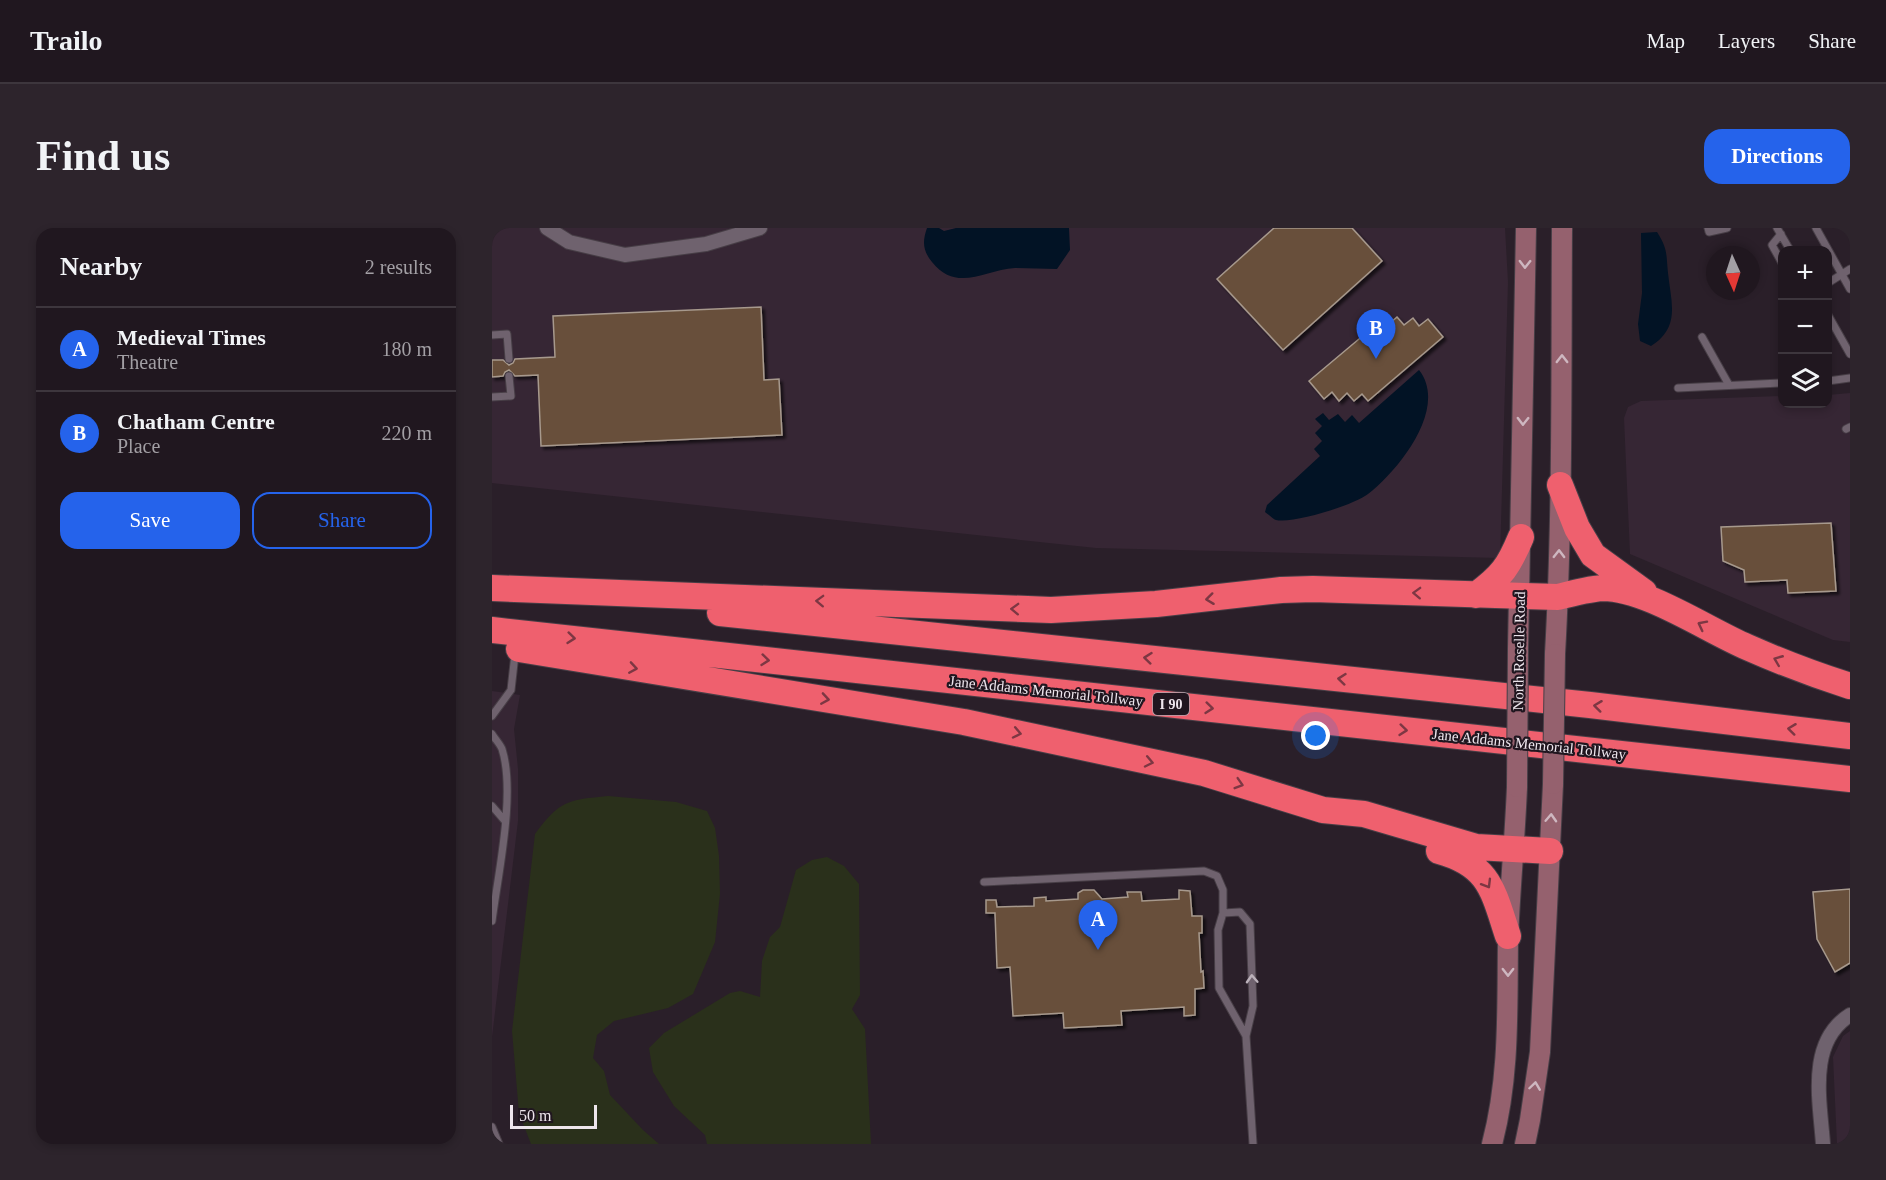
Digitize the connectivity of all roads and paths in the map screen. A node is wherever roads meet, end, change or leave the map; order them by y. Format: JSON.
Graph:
{"nodes":[{"id":1,"x":547,"y":228,"type":"edge"},
{"id":2,"x":760,"y":228,"type":"edge"},
{"id":3,"x":1526,"y":228,"type":"edge"},
{"id":4,"x":1562,"y":228,"type":"edge"},
{"id":5,"x":1708,"y":228,"type":"edge"},
{"id":6,"x":1727,"y":228,"type":"edge"},
{"id":7,"x":1816,"y":228,"type":"edge"},
{"id":8,"x":1779,"y":231,"type":"edge"},
{"id":9,"x":1788,"y":246,"type":"edge"},
{"id":10,"x":1778,"y":256,"type":"edge"},
{"id":11,"x":1850,"y":269,"type":"edge"},
{"id":12,"x":1841,"y":274,"type":"junction"},
{"id":13,"x":1832,"y":279,"type":"edge"},
{"id":14,"x":1850,"y":288,"type":"edge"},
{"id":15,"x":1832,"y":323,"type":"edge"},
{"id":16,"x":492,"y":335,"type":"edge"},
{"id":17,"x":1702,"y":337,"type":"dead end"},
{"id":18,"x":1850,"y":354,"type":"edge"},
{"id":19,"x":509,"y":359,"type":"dead end"},
{"id":20,"x":509,"y":376,"type":"dead end"},
{"id":21,"x":1850,"y":378,"type":"edge"},
{"id":22,"x":1832,"y":380,"type":"edge"},
{"id":23,"x":1778,"y":383,"type":"edge"},
{"id":24,"x":1729,"y":385,"type":"junction"},
{"id":25,"x":1678,"y":388,"type":"dead end"},
{"id":26,"x":492,"y":397,"type":"edge"},
{"id":27,"x":1560,"y":485,"type":"junction"},
{"id":28,"x":1521,"y":537,"type":"junction"},
{"id":29,"x":492,"y":588,"type":"edge"},
{"id":30,"x":1476,"y":594,"type":"junction"},
{"id":31,"x":1520,"y":596,"type":"junction"},
{"id":32,"x":1558,"y":597,"type":"junction"},
{"id":33,"x":1659,"y":603,"type":"junction"},
{"id":34,"x":492,"y":630,"type":"edge"},
{"id":35,"x":504,"y":646,"type":"edge"},
{"id":36,"x":1850,"y":686,"type":"edge"},
{"id":37,"x":492,"y":716,"type":"edge"},
{"id":38,"x":492,"y":734,"type":"edge"},
{"id":39,"x":1850,"y":736,"type":"edge"},
{"id":40,"x":1850,"y":779,"type":"edge"},
{"id":41,"x":492,"y":806,"type":"edge"},
{"id":42,"x":1323,"y":810,"type":"junction"},
{"id":43,"x":505,"y":821,"type":"junction"},
{"id":44,"x":1514,"y":851,"type":"junction"},
{"id":45,"x":1550,"y":851,"type":"junction"},
{"id":46,"x":984,"y":882,"type":"dead end"},
{"id":47,"x":1223,"y":913,"type":"junction"},
{"id":48,"x":492,"y":921,"type":"edge"},
{"id":49,"x":1508,"y":936,"type":"junction"},
{"id":50,"x":1850,"y":1015,"type":"edge"},
{"id":51,"x":1246,"y":1036,"type":"junction"},
{"id":52,"x":492,"y":1127,"type":"edge"},
{"id":53,"x":499,"y":1144,"type":"edge"},
{"id":54,"x":1253,"y":1144,"type":"edge"},
{"id":55,"x":1492,"y":1144,"type":"edge"},
{"id":56,"x":1525,"y":1144,"type":"edge"},
{"id":57,"x":1822,"y":1144,"type":"edge"}],
"edges":[{"from":1,"to":2,"type":"street"},
{"from":3,"to":28,"type":"main road","name":"North Roselle Road","one_way":true},
{"from":27,"to":4,"type":"main road","one_way":true},
{"from":5,"to":6,"type":"lane"},
{"from":7,"to":12,"type":"lane"},
{"from":8,"to":9,"type":"lane"},
{"from":8,"to":10,"type":"lane"},
{"from":11,"to":12,"type":"lane"},
{"from":12,"to":13,"type":"lane"},
{"from":12,"to":14,"type":"lane"},
{"from":15,"to":18,"type":"lane"},
{"from":16,"to":19,"type":"lane"},
{"from":17,"to":24,"type":"lane"},
{"from":20,"to":26,"type":"lane"},
{"from":21,"to":22,"type":"lane"},
{"from":23,"to":24,"type":"lane"},
{"from":24,"to":25,"type":"lane"},
{"from":32,"to":27,"type":"main road","one_way":true},
{"from":27,"to":33,"type":"highway"},
{"from":28,"to":30,"type":"highway"},
{"from":28,"to":31,"type":"main road","name":"North Roselle Road"},
{"from":30,"to":29,"type":"highway","one_way":true},
{"from":39,"to":29,"type":"highway","one_way":true},
{"from":30,"to":31,"type":"highway"},
{"from":31,"to":32,"type":"highway"},
{"from":31,"to":44,"type":"main road","name":"North Roselle Road","bridge":true},
{"from":32,"to":33,"type":"highway"},
{"from":45,"to":32,"type":"main road","one_way":true,"bridge":true},
{"from":36,"to":33,"type":"highway","one_way":true},
{"from":34,"to":40,"type":"highway","name":"Jane Addams Memorial Tollway","number":"I 90","one_way":true},
{"from":35,"to":37,"type":"lane"},
{"from":35,"to":42,"type":"highway","one_way":true},
{"from":38,"to":43,"type":"lane"},
{"from":41,"to":43,"type":"lane"},
{"from":42,"to":44,"type":"highway"},
{"from":42,"to":49,"type":"highway","one_way":true},
{"from":43,"to":48,"type":"lane"},
{"from":44,"to":45,"type":"highway"},
{"from":44,"to":49,"type":"main road","name":"North Roselle Road"},
{"from":56,"to":45,"type":"main road","one_way":true},
{"from":46,"to":47,"type":"lane"},
{"from":47,"to":51,"type":"lane"},
{"from":51,"to":47,"type":"lane","one_way":true},
{"from":49,"to":55,"type":"main road","name":"North Roselle Road","one_way":true},
{"from":50,"to":57,"type":"street"},
{"from":51,"to":54,"type":"lane"},
{"from":52,"to":53,"type":"lane"}]}
